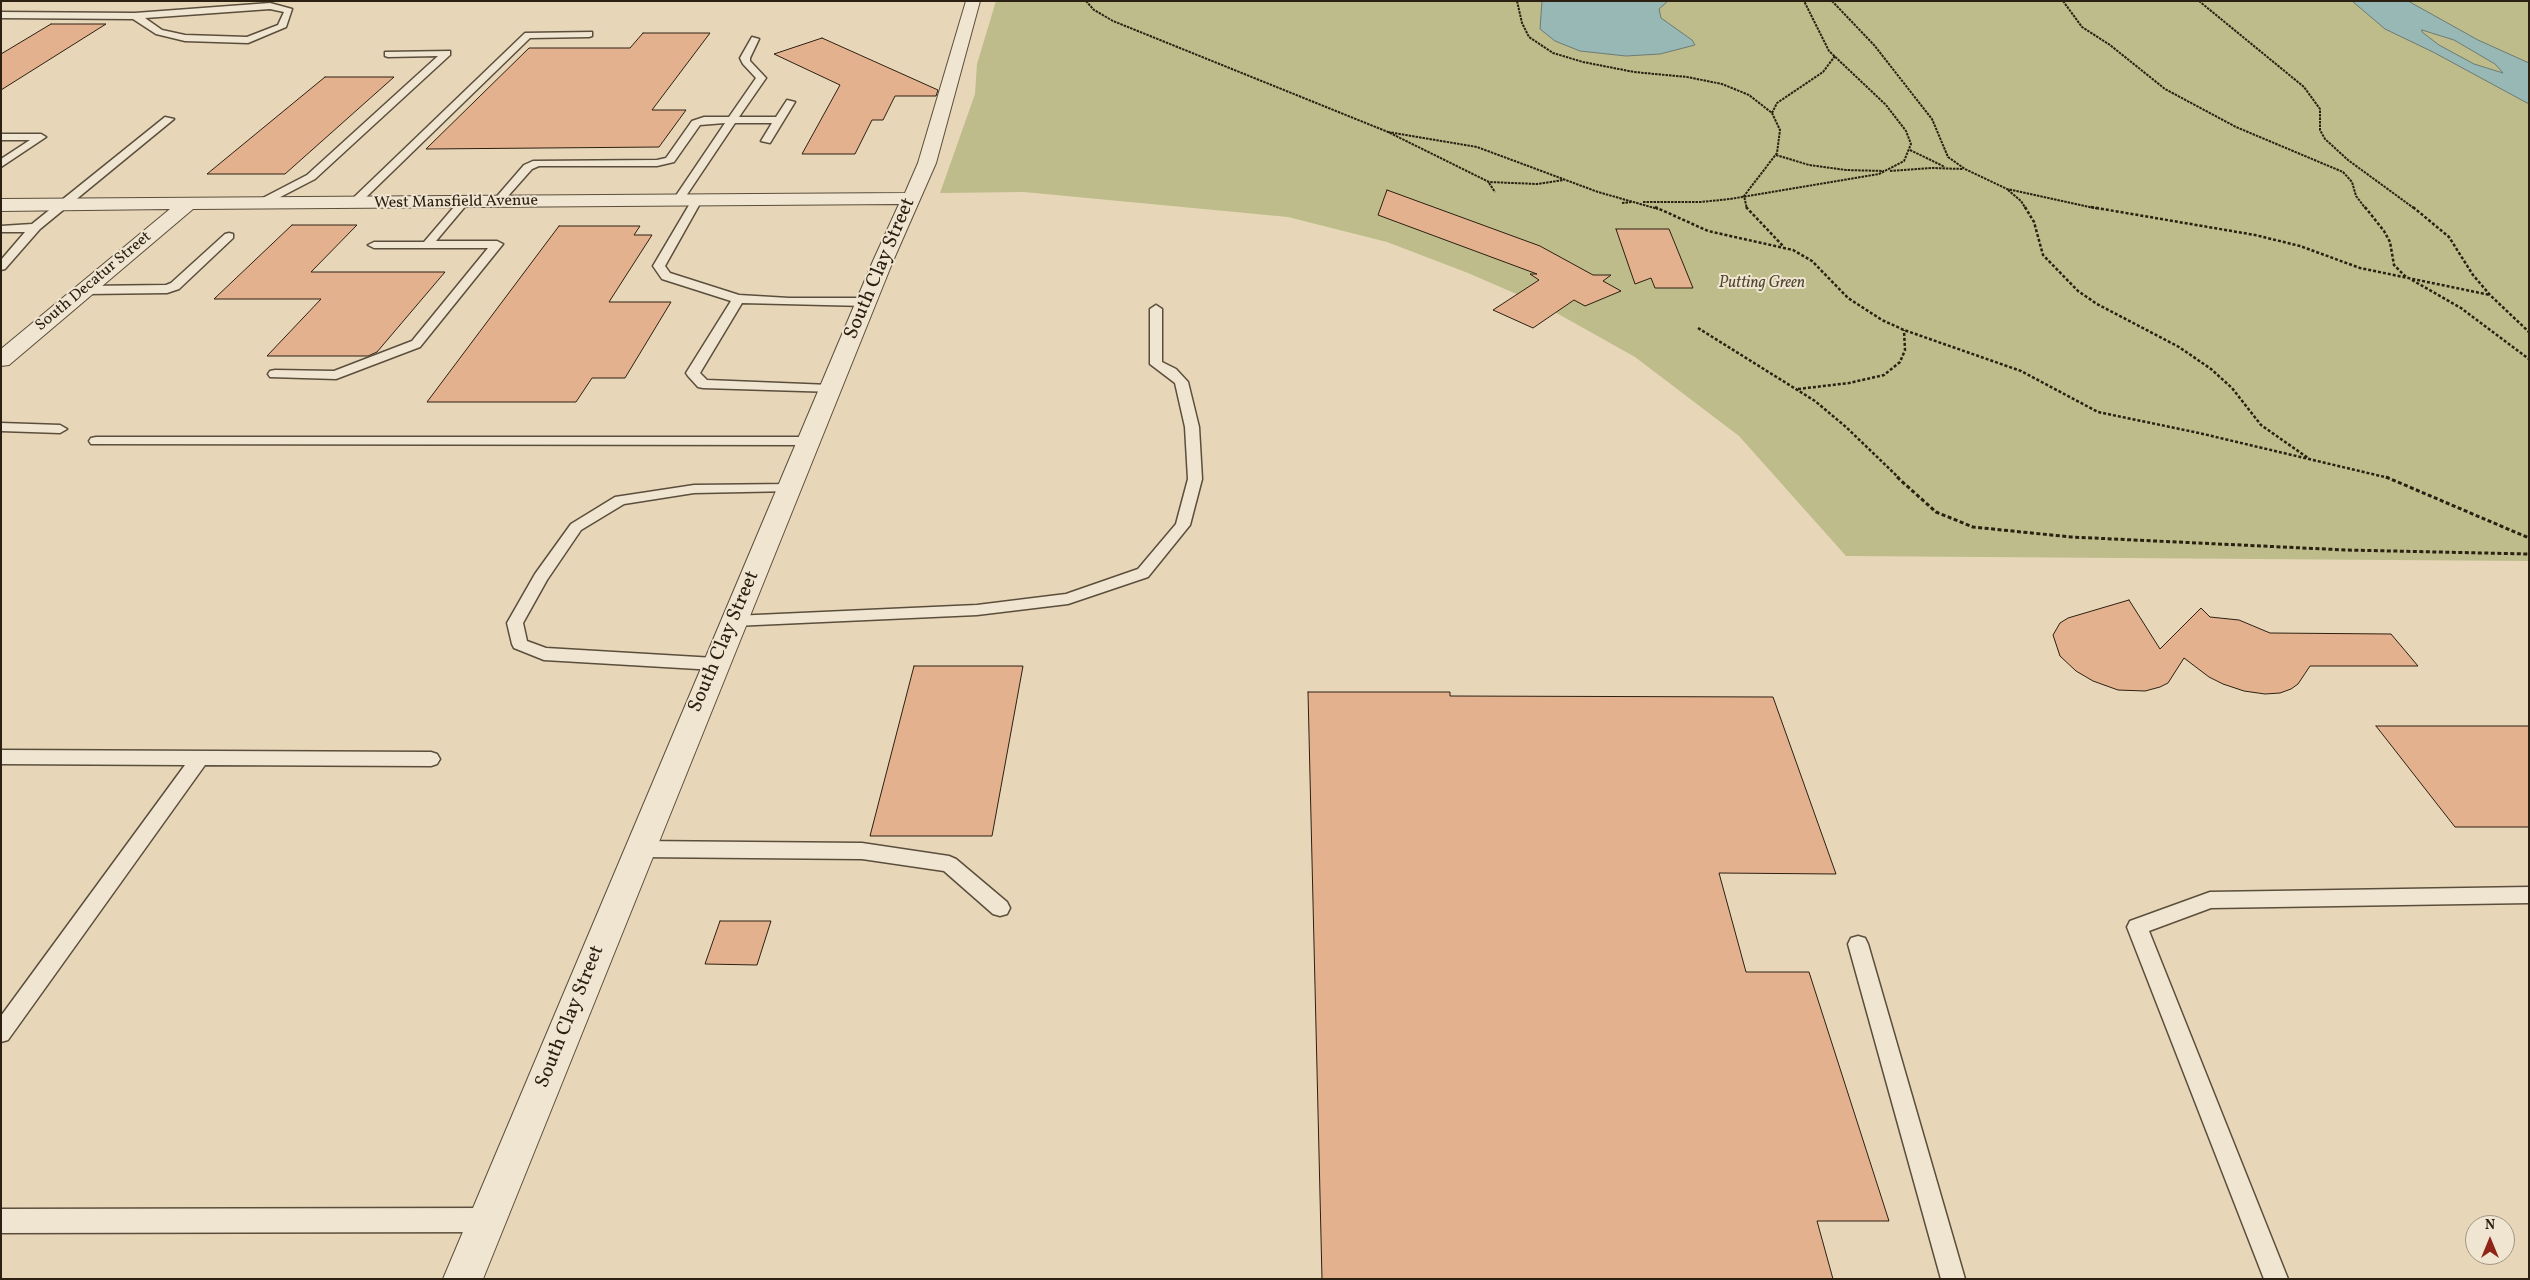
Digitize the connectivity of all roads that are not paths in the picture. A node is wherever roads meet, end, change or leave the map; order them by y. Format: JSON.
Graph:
{"nodes":[{"id":1,"x":973,"y":1,"type":"edge"},
{"id":2,"x":1,"y":15,"type":"edge"},
{"id":3,"x":135,"y":16,"type":"junction"},
{"id":4,"x":589,"y":34,"type":"dead end"},
{"id":5,"x":755,"y":39,"type":"dead end"},
{"id":6,"x":388,"y":54,"type":"dead end"},
{"id":7,"x":790,"y":102,"type":"dead end"},
{"id":8,"x":169,"y":119,"type":"dead end"},
{"id":9,"x":732,"y":120,"type":"junction"},
{"id":10,"x":779,"y":120,"type":"junction"},
{"id":11,"x":1,"y":137,"type":"edge"},
{"id":12,"x":766,"y":141,"type":"dead end"},
{"id":13,"x":1,"y":164,"type":"edge"},
{"id":14,"x":911,"y":198,"type":"junction"},
{"id":15,"x":678,"y":200,"type":"junction"},
{"id":16,"x":697,"y":200,"type":"junction"},
{"id":17,"x":463,"y":202,"type":"junction"},
{"id":18,"x":497,"y":202,"type":"junction"},
{"id":19,"x":259,"y":204,"type":"junction"},
{"id":20,"x":353,"y":204,"type":"junction"},
{"id":21,"x":1,"y":205,"type":"edge"},
{"id":22,"x":61,"y":205,"type":"junction"},
{"id":23,"x":187,"y":205,"type":"junction"},
{"id":24,"x":36,"y":227,"type":"junction"},
{"id":25,"x":1,"y":229,"type":"edge"},
{"id":26,"x":229,"y":236,"type":"dead end"},
{"id":27,"x":427,"y":244,"type":"junction"},
{"id":28,"x":374,"y":245,"type":"dead end"},
{"id":29,"x":1,"y":267,"type":"edge"},
{"id":30,"x":86,"y":290,"type":"junction"},
{"id":31,"x":738,"y":299,"type":"junction"},
{"id":32,"x":866,"y":302,"type":"junction"},
{"id":33,"x":1156,"y":309,"type":"dead end"},
{"id":34,"x":1,"y":360,"type":"edge"},
{"id":35,"x":275,"y":374,"type":"dead end"},
{"id":36,"x":830,"y":389,"type":"junction"},
{"id":37,"x":1,"y":427,"type":"edge"},
{"id":38,"x":60,"y":429,"type":"dead end"},
{"id":39,"x":96,"y":441,"type":"dead end"},
{"id":40,"x":809,"y":441,"type":"junction"},
{"id":41,"x":789,"y":488,"type":"junction"},
{"id":42,"x":734,"y":621,"type":"junction"},
{"id":43,"x":716,"y":664,"type":"junction"},
{"id":44,"x":1,"y":756,"type":"edge"},
{"id":45,"x":200,"y":758,"type":"junction"},
{"id":46,"x":431,"y":759,"type":"dead end"},
{"id":47,"x":639,"y":849,"type":"junction"},
{"id":48,"x":2529,"y":894,"type":"edge"},
{"id":49,"x":1000,"y":908,"type":"dead end"},
{"id":50,"x":1858,"y":944,"type":"dead end"},
{"id":51,"x":1,"y":1033,"type":"edge"},
{"id":52,"x":487,"y":1220,"type":"junction"},
{"id":53,"x":1,"y":1221,"type":"edge"},
{"id":54,"x":463,"y":1279,"type":"edge"},
{"id":55,"x":1953,"y":1279,"type":"edge"},
{"id":56,"x":2276,"y":1279,"type":"edge"}],
"edges":[{"from":1,"to":14,"type":"street","name":"South Clay Street"},
{"from":2,"to":3,"type":"lane"},
{"from":3,"to":3,"type":"lane"},
{"from":4,"to":20,"type":"lane"},
{"from":5,"to":9,"type":"lane"},
{"from":6,"to":19,"type":"lane"},
{"from":7,"to":10,"type":"lane"},
{"from":8,"to":22,"type":"lane"},
{"from":9,"to":10,"type":"lane"},
{"from":9,"to":15,"type":"lane"},
{"from":9,"to":18,"type":"lane"},
{"from":10,"to":12,"type":"lane"},
{"from":11,"to":13,"type":"lane"},
{"from":14,"to":16,"type":"street","name":"West Mansfield Avenue"},
{"from":14,"to":32,"type":"street","name":"South Clay Street"},
{"from":15,"to":16,"type":"street","name":"West Mansfield Avenue"},
{"from":15,"to":18,"type":"street","name":"West Mansfield Avenue"},
{"from":16,"to":31,"type":"lane"},
{"from":17,"to":18,"type":"street","name":"West Mansfield Avenue"},
{"from":17,"to":20,"type":"street","name":"West Mansfield Avenue"},
{"from":17,"to":27,"type":"lane"},
{"from":19,"to":20,"type":"street","name":"West Mansfield Avenue"},
{"from":19,"to":23,"type":"street","name":"West Mansfield Avenue"},
{"from":21,"to":22,"type":"street","name":"West Mansfield Avenue"},
{"from":22,"to":23,"type":"street","name":"West Mansfield Avenue"},
{"from":22,"to":24,"type":"lane"},
{"from":23,"to":30,"type":"street","name":"South Decatur Street"},
{"from":24,"to":25,"type":"lane"},
{"from":24,"to":29,"type":"lane"},
{"from":26,"to":30,"type":"lane"},
{"from":27,"to":28,"type":"lane"},
{"from":27,"to":35,"type":"lane"},
{"from":30,"to":34,"type":"street","name":"South Decatur Street"},
{"from":31,"to":32,"type":"lane"},
{"from":31,"to":36,"type":"lane"},
{"from":32,"to":36,"type":"street","name":"South Clay Street"},
{"from":33,"to":42,"type":"lane"},
{"from":36,"to":40,"type":"street","name":"South Clay Street"},
{"from":37,"to":38,"type":"lane"},
{"from":39,"to":40,"type":"lane"},
{"from":40,"to":41,"type":"street","name":"South Clay Street"},
{"from":41,"to":42,"type":"street","name":"South Clay Street"},
{"from":41,"to":43,"type":"lane"},
{"from":42,"to":43,"type":"street","name":"South Clay Street"},
{"from":43,"to":47,"type":"street","name":"South Clay Street"},
{"from":44,"to":45,"type":"lane"},
{"from":45,"to":46,"type":"lane"},
{"from":45,"to":51,"type":"lane"},
{"from":47,"to":49,"type":"lane"},
{"from":47,"to":52,"type":"street","name":"South Clay Street"},
{"from":48,"to":56,"type":"lane"},
{"from":50,"to":55,"type":"lane"},
{"from":52,"to":53,"type":"lane"},
{"from":52,"to":54,"type":"street","name":"South Clay Street"}]}
